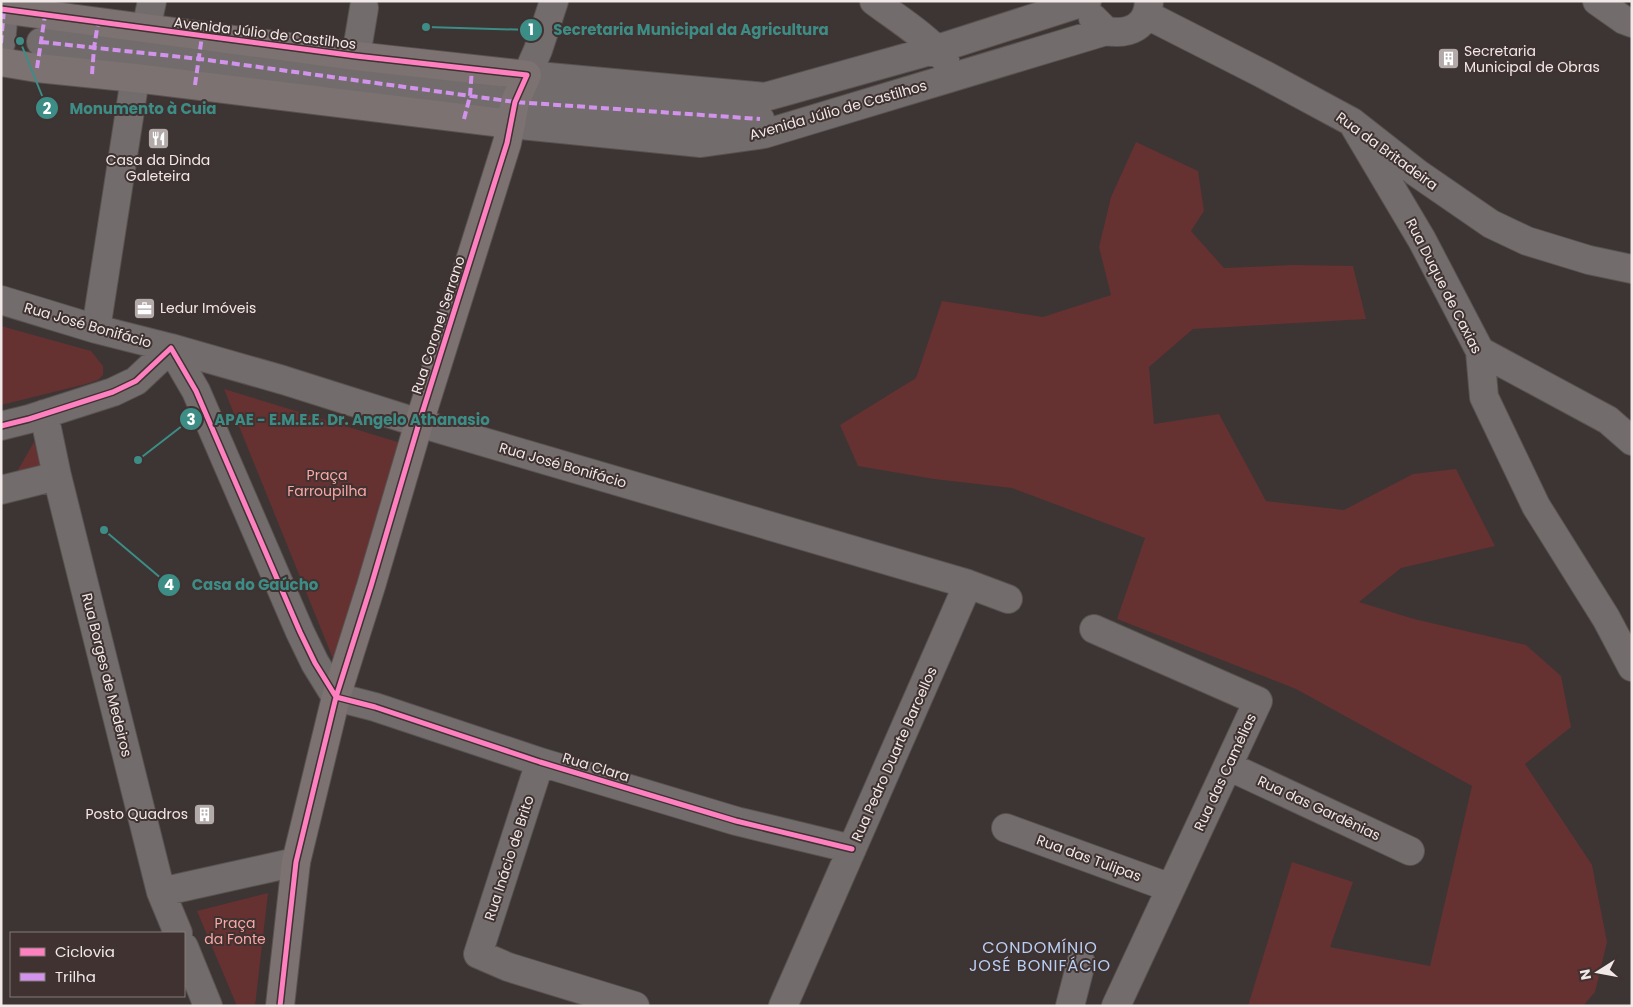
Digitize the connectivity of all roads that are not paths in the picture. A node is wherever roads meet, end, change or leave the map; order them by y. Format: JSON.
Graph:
{"nodes":[{"id":1,"x":152,"y":1,"type":"edge"},
{"id":2,"x":554,"y":1,"type":"edge"},
{"id":3,"x":874,"y":1,"type":"edge"},
{"id":4,"x":1088,"y":1,"type":"edge"},
{"id":5,"x":1597,"y":1,"type":"edge"},
{"id":6,"x":364,"y":8,"type":"dead end"},
{"id":7,"x":1148,"y":8,"type":"edge"},
{"id":8,"x":3,"y":10,"type":"edge"},
{"id":9,"x":45,"y":15,"type":"junction"},
{"id":10,"x":1632,"y":23,"type":"edge"},
{"id":11,"x":1106,"y":32,"type":"junction"},
{"id":12,"x":1,"y":39,"type":"edge"},
{"id":13,"x":1,"y":43,"type":"edge"},
{"id":14,"x":95,"y":48,"type":"junction"},
{"id":15,"x":201,"y":48,"type":"junction"},
{"id":16,"x":937,"y":49,"type":"junction"},
{"id":17,"x":140,"y":53,"type":"junction"},
{"id":18,"x":39,"y":55,"type":"junction"},
{"id":19,"x":356,"y":56,"type":"junction"},
{"id":20,"x":1,"y":62,"type":"edge"},
{"id":21,"x":472,"y":68,"type":"junction"},
{"id":22,"x":527,"y":75,"type":"junction"},
{"id":23,"x":959,"y":76,"type":"junction"},
{"id":24,"x":195,"y":85,"type":"junction"},
{"id":25,"x":467,"y":108,"type":"junction"},
{"id":26,"x":513,"y":113,"type":"junction"},
{"id":27,"x":763,"y":117,"type":"junction"},
{"id":28,"x":1352,"y":122,"type":"junction"},
{"id":29,"x":1632,"y":269,"type":"edge"},
{"id":30,"x":1,"y":300,"type":"edge"},
{"id":31,"x":96,"y":329,"type":"junction"},
{"id":32,"x":171,"y":348,"type":"junction"},
{"id":33,"x":1480,"y":351,"type":"junction"},
{"id":34,"x":44,"y":414,"type":"junction"},
{"id":35,"x":418,"y":423,"type":"junction"},
{"id":36,"x":1,"y":426,"type":"edge"},
{"id":37,"x":1632,"y":441,"type":"edge"},
{"id":38,"x":57,"y":476,"type":"junction"},
{"id":39,"x":1,"y":490,"type":"edge"},
{"id":40,"x":968,"y":584,"type":"junction"},
{"id":41,"x":1008,"y":599,"type":"dead end"},
{"id":42,"x":1094,"y":628,"type":"dead end"},
{"id":43,"x":1632,"y":667,"type":"edge"},
{"id":44,"x":336,"y":697,"type":"junction"},
{"id":45,"x":540,"y":762,"type":"junction"},
{"id":46,"x":1228,"y":766,"type":"junction"},
{"id":47,"x":1006,"y":828,"type":"dead end"},
{"id":48,"x":852,"y":849,"type":"junction"},
{"id":49,"x":1410,"y":851,"type":"dead end"},
{"id":50,"x":296,"y":862,"type":"junction"},
{"id":51,"x":1171,"y":888,"type":"junction"},
{"id":52,"x":161,"y":892,"type":"junction"},
{"id":53,"x":178,"y":932,"type":"edge"},
{"id":54,"x":185,"y":949,"type":"edge"},
{"id":55,"x":1081,"y":963,"type":"dead end"},
{"id":56,"x":208,"y":1006,"type":"edge"},
{"id":57,"x":280,"y":1006,"type":"edge"},
{"id":58,"x":635,"y":1006,"type":"edge"},
{"id":59,"x":782,"y":1006,"type":"edge"},
{"id":60,"x":1070,"y":1006,"type":"edge"},
{"id":61,"x":1116,"y":1006,"type":"edge"}],
"edges":[{"from":1,"to":17,"type":"street"},
{"from":2,"to":22,"type":"street","name":"Rua Coronel Serrano"},
{"from":3,"to":16,"type":"street"},
{"from":4,"to":11,"type":"street"},
{"from":4,"to":16,"type":"street","name":"Avenida Júlio de Castilhos"},
{"from":5,"to":10,"type":"street"},
{"from":6,"to":19,"type":"street"},
{"from":7,"to":11,"type":"street","name":"Avenida Júlio de Castilhos"},
{"from":7,"to":28,"type":"street","name":"Rua da Britadeira"},
{"from":8,"to":9,"type":"main road","name":"Avenida Júlio de Castilhos"},
{"from":8,"to":12,"type":"street"},
{"from":9,"to":14,"type":"main road","name":"Avenida Júlio de Castilhos"},
{"from":9,"to":18,"type":"street"},
{"from":11,"to":23,"type":"street","name":"Avenida Júlio de Castilhos"},
{"from":12,"to":13,"type":"street"},
{"from":14,"to":17,"type":"main road","name":"Avenida Júlio de Castilhos"},
{"from":14,"to":17,"type":"main road","name":"Avenida Júlio de Castilhos"},
{"from":14,"to":18,"type":"main road","name":"Avenida Júlio de Castilhos"},
{"from":15,"to":17,"type":"main road","name":"Avenida Júlio de Castilhos"},
{"from":15,"to":19,"type":"main road","name":"Avenida Júlio de Castilhos"},
{"from":15,"to":24,"type":"street"},
{"from":15,"to":25,"type":"street"},
{"from":16,"to":23,"type":"street"},
{"from":16,"to":27,"type":"street","name":"Avenida Júlio de Castilhos"},
{"from":17,"to":24,"type":"main road","name":"Avenida Júlio de Castilhos"},
{"from":17,"to":31,"type":"street"},
{"from":18,"to":20,"type":"main road","name":"Avenida Júlio de Castilhos"},
{"from":19,"to":21,"type":"main road","name":"Avenida Júlio de Castilhos"},
{"from":21,"to":22,"type":"main road","name":"Avenida Júlio de Castilhos"},
{"from":21,"to":25,"type":"street"},
{"from":22,"to":26,"type":"main road","name":"Rua Coronel Serrano"},
{"from":22,"to":27,"type":"street","name":"Avenida Júlio de Castilhos"},
{"from":23,"to":27,"type":"street","name":"Avenida Júlio de Castilhos"},
{"from":24,"to":25,"type":"main road","name":"Avenida Júlio de Castilhos"},
{"from":25,"to":26,"type":"main road","name":"Avenida Júlio de Castilhos"},
{"from":26,"to":27,"type":"street","name":"Avenida Júlio de Castilhos"},
{"from":26,"to":35,"type":"main road","name":"Rua Coronel Serrano"},
{"from":28,"to":29,"type":"street","name":"Rua da Britadeira"},
{"from":28,"to":33,"type":"street","name":"Rua Duque de Caxias"},
{"from":30,"to":31,"type":"street","name":"Rua José Bonifácio"},
{"from":31,"to":32,"type":"street","name":"Rua José Bonifácio"},
{"from":32,"to":34,"type":"street"},
{"from":32,"to":35,"type":"street","name":"Rua José Bonifácio"},
{"from":32,"to":44,"type":"street"},
{"from":33,"to":37,"type":"street"},
{"from":33,"to":43,"type":"street","name":"Rua Duque de Caxias"},
{"from":34,"to":36,"type":"street"},
{"from":34,"to":38,"type":"street","name":"Rua Borges de Medeiros"},
{"from":35,"to":40,"type":"street","name":"Rua José Bonifácio"},
{"from":35,"to":44,"type":"main road","name":"Rua Coronel Serrano"},
{"from":38,"to":39,"type":"street"},
{"from":38,"to":52,"type":"street","name":"Rua Borges de Medeiros"},
{"from":40,"to":41,"type":"street","name":"Rua José Bonifácio"},
{"from":40,"to":48,"type":"street","name":"Rua Pedro Duarte Barcellos"},
{"from":42,"to":46,"type":"street","name":"Rua das Camélias"},
{"from":44,"to":45,"type":"street","name":"Rua Clara"},
{"from":44,"to":50,"type":"main road","name":"Rua Coronel Serrano"},
{"from":45,"to":48,"type":"street","name":"Rua Clara"},
{"from":45,"to":58,"type":"street","name":"Rua Inácio de Brito"},
{"from":46,"to":49,"type":"street","name":"Rua das Gardênias"},
{"from":46,"to":51,"type":"street","name":"Rua das Camélias"},
{"from":47,"to":51,"type":"street","name":"Rua das Tulipas"},
{"from":48,"to":59,"type":"street","name":"Rua Pedro Duarte Barcellos"},
{"from":50,"to":52,"type":"street"},
{"from":50,"to":57,"type":"main road","name":"Rua Coronel Serrano"},
{"from":51,"to":61,"type":"street","name":"Rua das Camélias"},
{"from":52,"to":53,"type":"street","name":"Rua Borges de Medeiros"},
{"from":54,"to":56,"type":"street"},
{"from":55,"to":60,"type":"street"}]}
